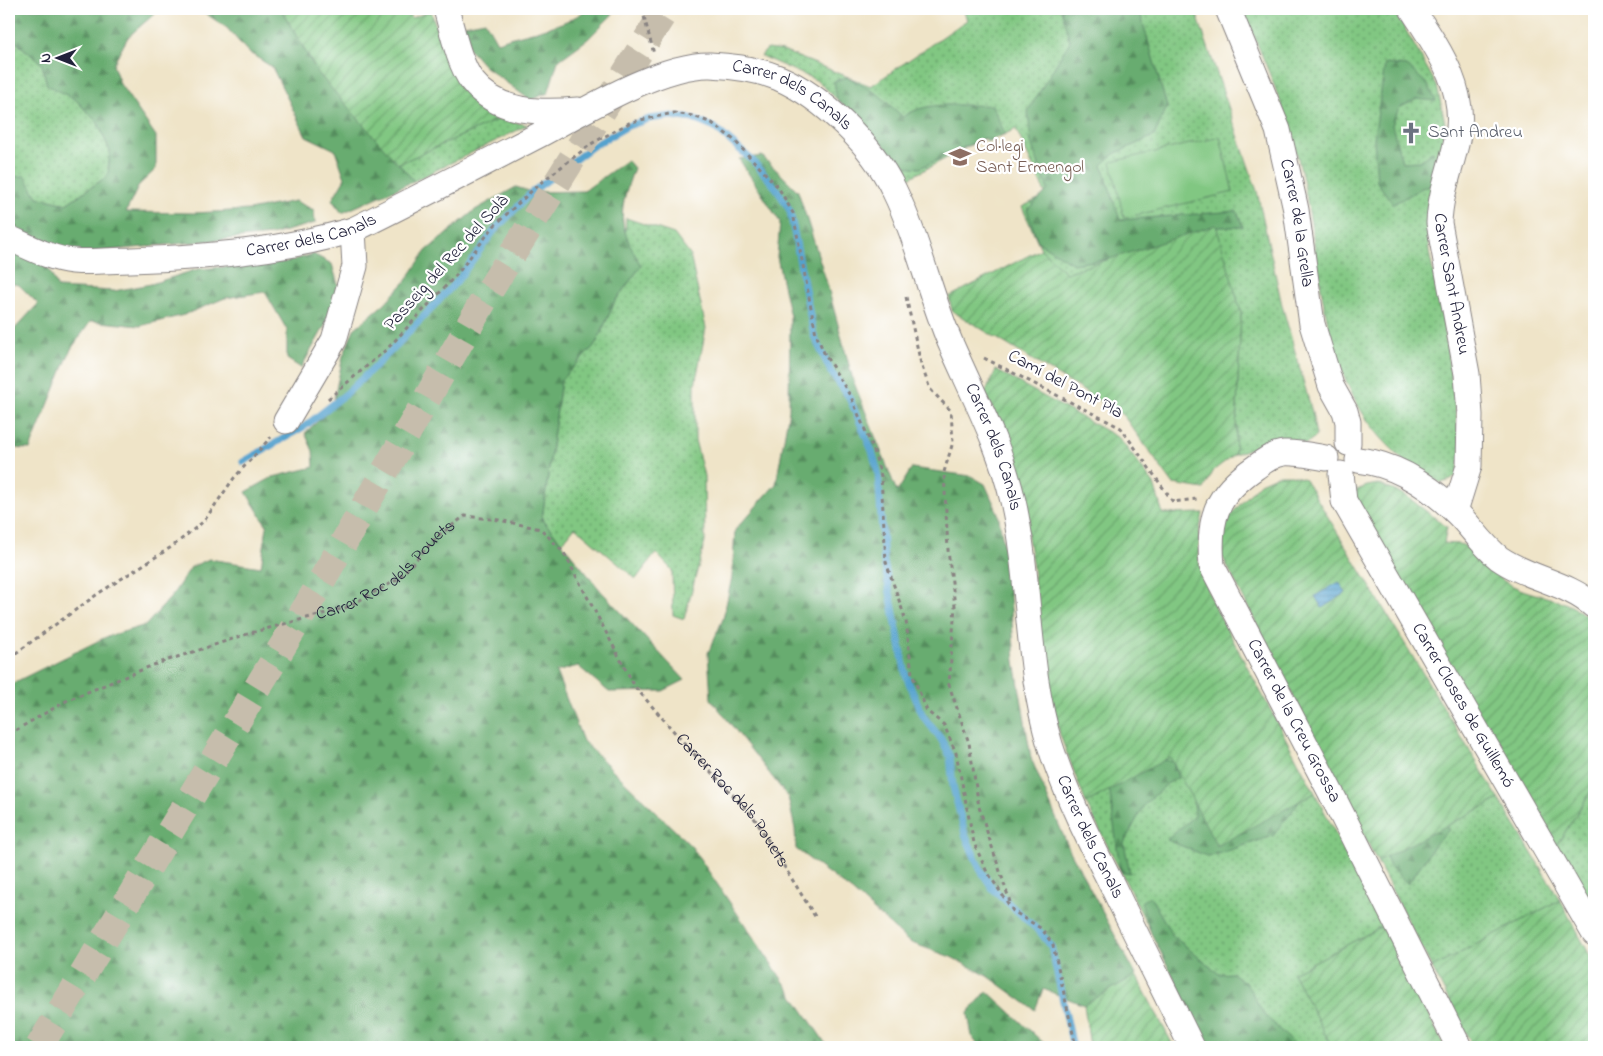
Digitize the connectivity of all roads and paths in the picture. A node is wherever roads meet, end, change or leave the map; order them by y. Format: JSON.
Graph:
{"nodes":[{"id":1,"x":446,"y":9,"type":"edge"},
{"id":2,"x":642,"y":9,"type":"edge"},
{"id":3,"x":1228,"y":9,"type":"edge"},
{"id":4,"x":1412,"y":9,"type":"edge"},
{"id":5,"x":660,"y":75,"type":"junction"},
{"id":6,"x":589,"y":109,"type":"junction"},
{"id":7,"x":353,"y":230,"type":"junction"},
{"id":8,"x":9,"y":238,"type":"edge"},
{"id":9,"x":906,"y":295,"type":"dead end"},
{"id":10,"x":950,"y":341,"type":"junction"},
{"id":11,"x":325,"y":402,"type":"dead end"},
{"id":12,"x":286,"y":421,"type":"joint"},
{"id":13,"x":1343,"y":459,"type":"junction"},
{"id":14,"x":1225,"y":495,"type":"junction"},
{"id":15,"x":1455,"y":511,"type":"junction"},
{"id":16,"x":1594,"y":606,"type":"edge"},
{"id":17,"x":9,"y":658,"type":"edge"},
{"id":18,"x":9,"y":734,"type":"edge"},
{"id":19,"x":1013,"y":911,"type":"junction"},
{"id":20,"x":816,"y":918,"type":"dead end"},
{"id":21,"x":1594,"y":933,"type":"edge"},
{"id":22,"x":1076,"y":1047,"type":"edge"},
{"id":23,"x":1192,"y":1047,"type":"edge"},
{"id":24,"x":1459,"y":1047,"type":"edge"}],
"edges":[{"from":1,"to":6,"type":"street","name":"Carrer dels Canals"},
{"from":2,"to":5,"type":"path"},
{"from":3,"to":13,"type":"street","name":"Carrer de la Grella"},
{"from":4,"to":15,"type":"street","name":"Carrer Sant Andreu"},
{"from":5,"to":6,"type":"street","name":"Carrer dels Canals"},
{"from":5,"to":10,"type":"street","name":"Carrer dels Canals"},
{"from":6,"to":7,"type":"street","name":"Carrer dels Canals"},
{"from":7,"to":8,"type":"street","name":"Carrer dels Canals"},
{"from":7,"to":12,"type":"street"},
{"from":9,"to":19,"type":"path"},
{"from":10,"to":14,"type":"path","name":"Camí del Pont Pla"},
{"from":10,"to":23,"type":"street","name":"Carrer dels Canals"},
{"from":11,"to":19,"type":"path","name":"Passeig del Rec del Solà"},
{"from":12,"to":17,"type":"path"},
{"from":13,"to":14,"type":"street","name":"Carrer de la Creu Grossa"},
{"from":13,"to":15,"type":"street","name":"Carrer de la Creu Grossa"},
{"from":13,"to":21,"type":"street","name":"Carrer Closes de Guillemó"},
{"from":14,"to":24,"type":"street","name":"Carrer de la Creu Grossa"},
{"from":15,"to":16,"type":"street","name":"Carrer de la Creu Grossa"},
{"from":18,"to":20,"type":"path","name":"Carrer Roc dels Pouets"},
{"from":19,"to":22,"type":"path","name":"Passeig del Rec del Solà"}]}
